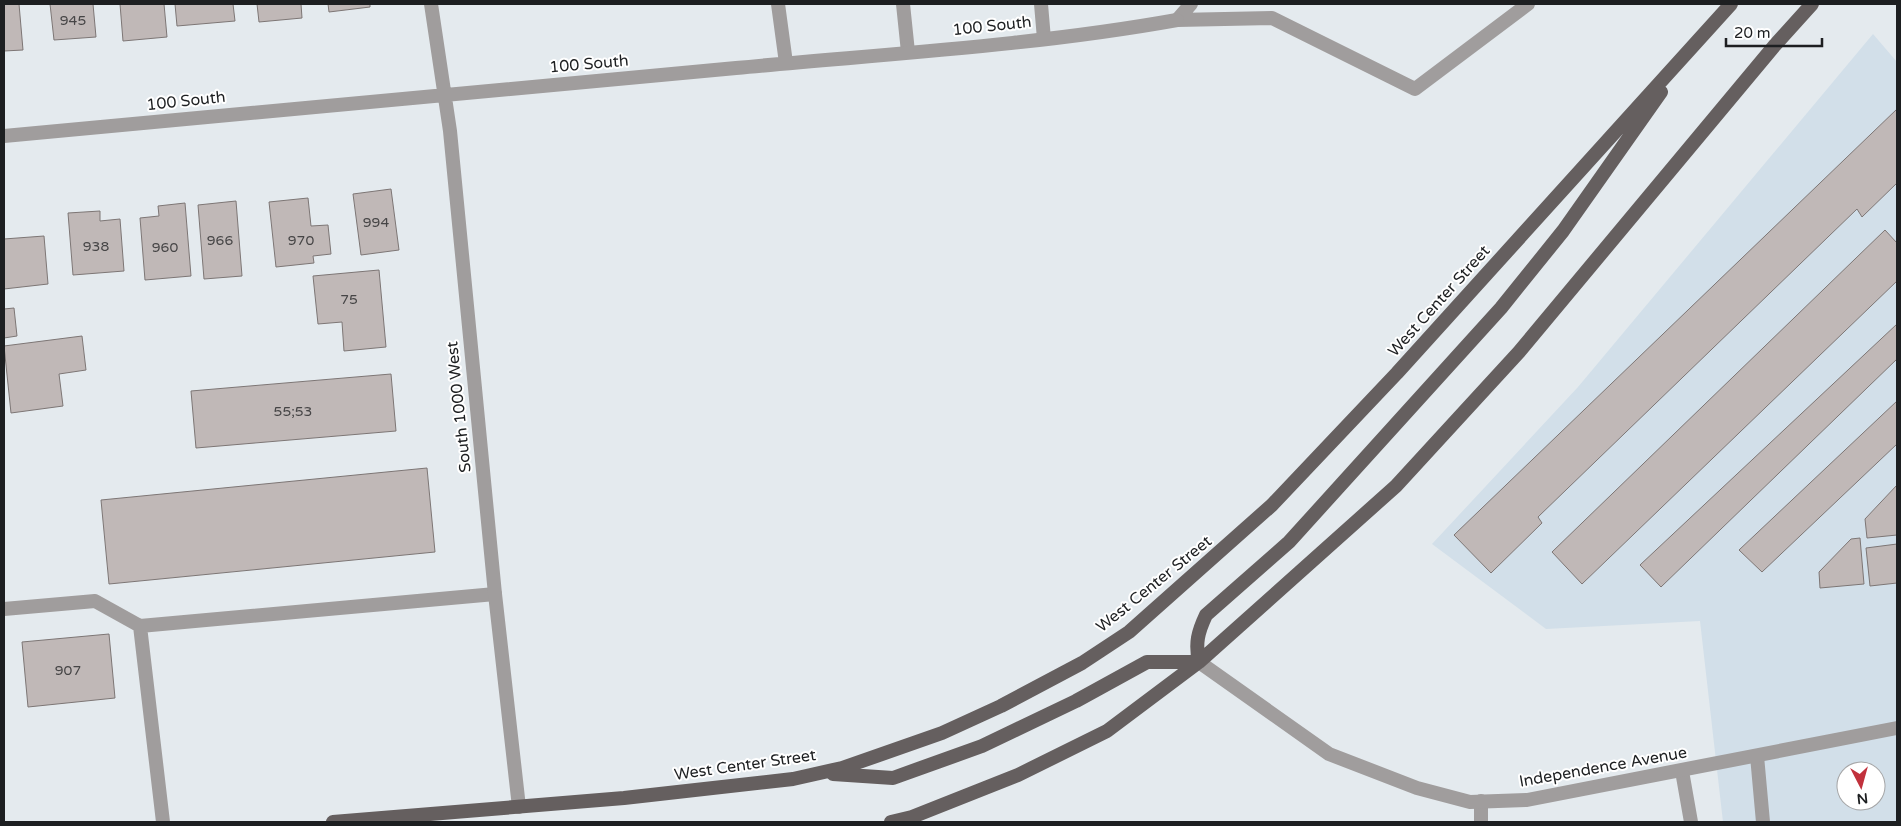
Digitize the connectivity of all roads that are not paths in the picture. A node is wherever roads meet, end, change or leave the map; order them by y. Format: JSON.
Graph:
{"nodes":[{"id":1,"x":431,"y":4,"type":"edge"},
{"id":2,"x":778,"y":4,"type":"edge"},
{"id":3,"x":903,"y":4,"type":"edge"},
{"id":4,"x":1041,"y":4,"type":"edge"},
{"id":5,"x":1174,"y":4,"type":"edge"},
{"id":6,"x":1190,"y":4,"type":"edge"},
{"id":7,"x":1528,"y":4,"type":"edge"},
{"id":8,"x":1731,"y":4,"type":"edge"},
{"id":9,"x":1812,"y":4,"type":"edge"},
{"id":10,"x":1178,"y":20,"type":"junction"},
{"id":11,"x":1044,"y":38,"type":"junction"},
{"id":12,"x":1694,"y":44,"type":"junction"},
{"id":13,"x":908,"y":52,"type":"junction"},
{"id":14,"x":786,"y":63,"type":"junction"},
{"id":15,"x":445,"y":94,"type":"junction"},
{"id":16,"x":4,"y":136,"type":"edge"},
{"id":17,"x":495,"y":594,"type":"junction"},
{"id":18,"x":4,"y":609,"type":"edge"},
{"id":19,"x":140,"y":626,"type":"junction"},
{"id":20,"x":1199,"y":662,"type":"junction"},
{"id":21,"x":1897,"y":728,"type":"edge"},
{"id":22,"x":1757,"y":756,"type":"junction"},
{"id":23,"x":1682,"y":771,"type":"junction"},
{"id":24,"x":820,"y":773,"type":"junction"},
{"id":25,"x":1481,"y":802,"type":"junction"},
{"id":26,"x":519,"y":807,"type":"junction"},
{"id":27,"x":163,"y":822,"type":"edge"},
{"id":28,"x":333,"y":822,"type":"edge"},
{"id":29,"x":891,"y":822,"type":"edge"},
{"id":30,"x":1481,"y":822,"type":"edge"},
{"id":31,"x":1691,"y":822,"type":"edge"},
{"id":32,"x":1763,"y":822,"type":"edge"}],
"edges":[{"from":1,"to":15,"type":"street","name":"South 1000 West"},
{"from":2,"to":14,"type":"street"},
{"from":3,"to":13,"type":"street"},
{"from":4,"to":11,"type":"street"},
{"from":5,"to":10,"type":"street"},
{"from":6,"to":10,"type":"street"},
{"from":7,"to":10,"type":"street","name":"100 South"},
{"from":8,"to":12,"type":"main road","name":"West Center Street"},
{"from":9,"to":20,"type":"main road"},
{"from":10,"to":11,"type":"street","name":"100 South"},
{"from":11,"to":13,"type":"street","name":"100 South"},
{"from":12,"to":20,"type":"main road"},
{"from":12,"to":24,"type":"main road","name":"West Center Street"},
{"from":13,"to":14,"type":"street","name":"100 South"},
{"from":14,"to":15,"type":"street","name":"100 South"},
{"from":15,"to":16,"type":"street","name":"100 South"},
{"from":15,"to":17,"type":"street","name":"South 1000 West"},
{"from":17,"to":19,"type":"street"},
{"from":17,"to":26,"type":"street","name":"South 1000 West"},
{"from":18,"to":19,"type":"street"},
{"from":19,"to":27,"type":"street"},
{"from":20,"to":24,"type":"main road"},
{"from":20,"to":25,"type":"street","name":"Independence Avenue"},
{"from":20,"to":29,"type":"main road"},
{"from":21,"to":22,"type":"street","name":"Independence Avenue"},
{"from":22,"to":23,"type":"street","name":"Independence Avenue"},
{"from":22,"to":32,"type":"street"},
{"from":23,"to":25,"type":"street","name":"Independence Avenue"},
{"from":23,"to":31,"type":"street"},
{"from":24,"to":26,"type":"main road","name":"West Center Street"},
{"from":25,"to":30,"type":"street"},
{"from":26,"to":28,"type":"main road","name":"West Center Street"}]}
